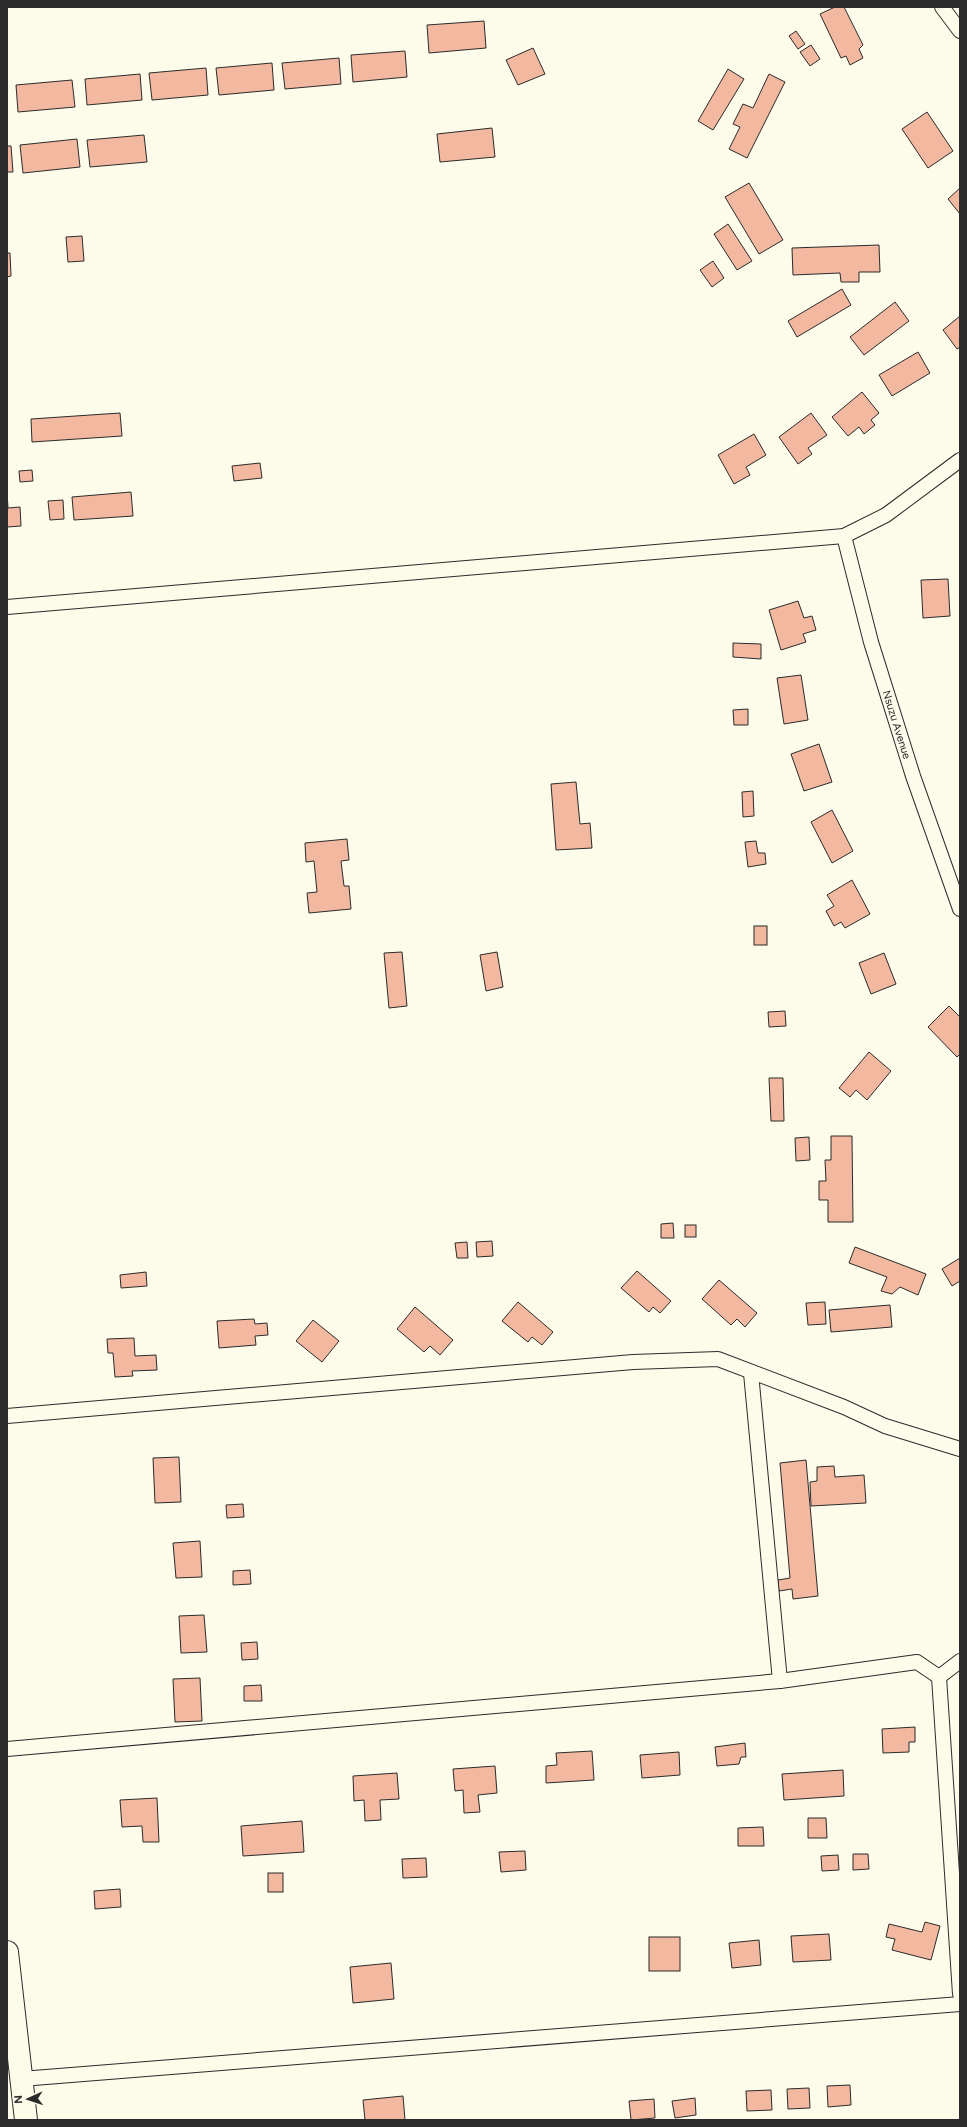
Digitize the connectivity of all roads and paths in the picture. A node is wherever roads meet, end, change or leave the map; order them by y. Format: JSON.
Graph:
{"nodes":[{"id":1,"x":942,"y":7,"type":"edge"},
{"id":2,"x":960,"y":31,"type":"edge"},
{"id":3,"x":960,"y":460,"type":"edge"},
{"id":4,"x":844,"y":536,"type":"junction"},
{"id":5,"x":7,"y":607,"type":"edge"},
{"id":6,"x":960,"y":909,"type":"edge"},
{"id":7,"x":751,"y":1372,"type":"junction"},
{"id":8,"x":7,"y":1416,"type":"edge"},
{"id":9,"x":960,"y":1449,"type":"edge"},
{"id":10,"x":960,"y":1661,"type":"edge"},
{"id":11,"x":939,"y":1677,"type":"junction"},
{"id":12,"x":780,"y":1681,"type":"junction"},
{"id":13,"x":7,"y":1749,"type":"edge"},
{"id":14,"x":7,"y":1952,"type":"edge"},
{"id":15,"x":960,"y":1994,"type":"edge"},
{"id":16,"x":960,"y":2004,"type":"edge"},
{"id":17,"x":21,"y":2079,"type":"junction"},
{"id":18,"x":26,"y":2120,"type":"edge"}],
"edges":[{"from":1,"to":2,"type":"street"},
{"from":3,"to":4,"type":"street"},
{"from":4,"to":5,"type":"street"},
{"from":4,"to":6,"type":"street","name":"Nsuzu Avenue"},
{"from":7,"to":8,"type":"street"},
{"from":7,"to":9,"type":"street"},
{"from":7,"to":12,"type":"street"},
{"from":10,"to":11,"type":"street"},
{"from":11,"to":12,"type":"street"},
{"from":11,"to":15,"type":"street"},
{"from":12,"to":13,"type":"street"},
{"from":14,"to":17,"type":"main road"},
{"from":16,"to":17,"type":"street"},
{"from":17,"to":18,"type":"main road"}]}
